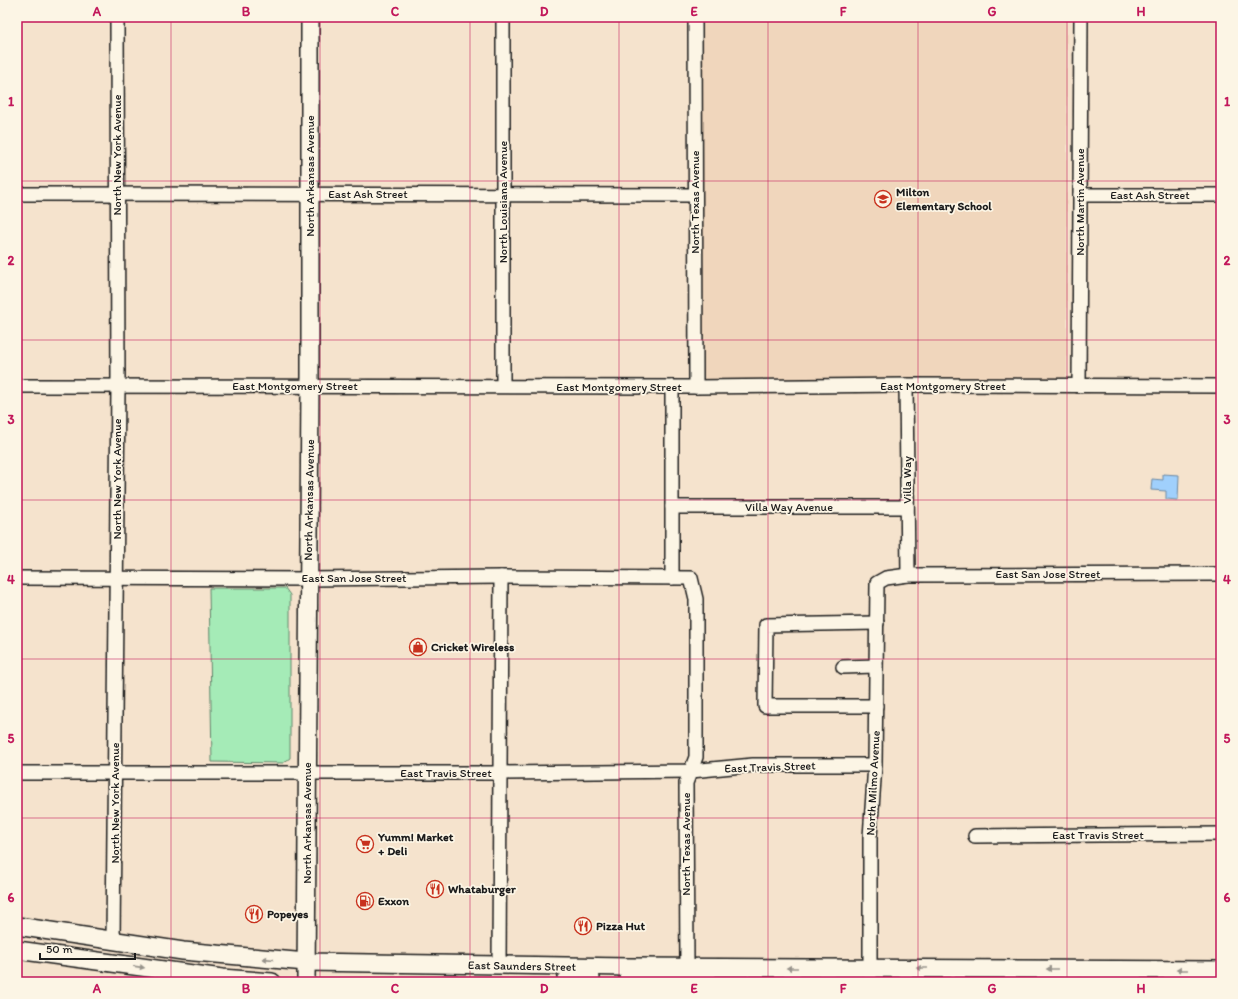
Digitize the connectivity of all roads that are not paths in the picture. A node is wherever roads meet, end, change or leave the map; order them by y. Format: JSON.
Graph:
{"nodes":[{"id":1,"x":117,"y":17,"type":"edge"},
{"id":2,"x":310,"y":17,"type":"edge"},
{"id":3,"x":503,"y":17,"type":"edge"},
{"id":4,"x":695,"y":17,"type":"edge"},
{"id":5,"x":1081,"y":17,"type":"edge"},
{"id":6,"x":17,"y":194,"type":"edge"},
{"id":7,"x":117,"y":194,"type":"junction"},
{"id":8,"x":310,"y":194,"type":"junction"},
{"id":9,"x":502,"y":194,"type":"junction"},
{"id":10,"x":695,"y":194,"type":"junction"},
{"id":11,"x":1080,"y":195,"type":"junction"},
{"id":12,"x":1221,"y":195,"type":"edge"},
{"id":13,"x":906,"y":385,"type":"junction"},
{"id":14,"x":17,"y":386,"type":"edge"},
{"id":15,"x":118,"y":386,"type":"junction"},
{"id":16,"x":310,"y":386,"type":"junction"},
{"id":17,"x":503,"y":386,"type":"junction"},
{"id":18,"x":1079,"y":386,"type":"junction"},
{"id":19,"x":1221,"y":386,"type":"edge"},
{"id":20,"x":672,"y":387,"type":"junction"},
{"id":21,"x":696,"y":387,"type":"junction"},
{"id":22,"x":672,"y":507,"type":"junction"},
{"id":23,"x":907,"y":507,"type":"junction"},
{"id":24,"x":1221,"y":574,"type":"edge"},
{"id":25,"x":908,"y":575,"type":"junction"},
{"id":26,"x":501,"y":577,"type":"junction"},
{"id":27,"x":17,"y":578,"type":"edge"},
{"id":28,"x":672,"y":578,"type":"junction"},
{"id":29,"x":691,"y":578,"type":"joint"},
{"id":30,"x":116,"y":579,"type":"junction"},
{"id":31,"x":308,"y":579,"type":"junction"},
{"id":32,"x":877,"y":583,"type":"joint"},
{"id":33,"x":877,"y":623,"type":"junction"},
{"id":34,"x":876,"y":666,"type":"junction"},
{"id":35,"x":844,"y":667,"type":"dead end"},
{"id":36,"x":876,"y":706,"type":"junction"},
{"id":37,"x":875,"y":765,"type":"junction"},
{"id":38,"x":691,"y":771,"type":"junction"},
{"id":39,"x":17,"y":773,"type":"edge"},
{"id":40,"x":115,"y":773,"type":"junction"},
{"id":41,"x":307,"y":773,"type":"junction"},
{"id":42,"x":501,"y":773,"type":"junction"},
{"id":43,"x":1221,"y":834,"type":"edge"},
{"id":44,"x":975,"y":836,"type":"dead end"},
{"id":45,"x":17,"y":926,"type":"edge"},
{"id":46,"x":114,"y":941,"type":"junction"},
{"id":47,"x":17,"y":950,"type":"edge"},
{"id":48,"x":306,"y":962,"type":"junction"},
{"id":49,"x":499,"y":966,"type":"junction"},
{"id":50,"x":687,"y":967,"type":"junction"},
{"id":51,"x":727,"y":968,"type":"junction"},
{"id":52,"x":1150,"y":970,"type":"junction"},
{"id":53,"x":1221,"y":970,"type":"edge"},
{"id":54,"x":870,"y":975,"type":"edge"},
{"id":55,"x":272,"y":982,"type":"edge"},
{"id":56,"x":306,"y":982,"type":"edge"},
{"id":57,"x":565,"y":982,"type":"edge"},
{"id":58,"x":1089,"y":982,"type":"edge"}],
"edges":[{"from":1,"to":7,"type":"street","name":"North New York Avenue"},
{"from":2,"to":8,"type":"main road","name":"North Arkansas Avenue"},
{"from":3,"to":9,"type":"street","name":"North Louisiana Avenue"},
{"from":4,"to":10,"type":"street","name":"North Texas Avenue"},
{"from":5,"to":11,"type":"street","name":"North Martin Avenue"},
{"from":6,"to":7,"type":"street","name":"East Ash Street"},
{"from":7,"to":8,"type":"street","name":"East Ash Street"},
{"from":7,"to":15,"type":"street","name":"North New York Avenue"},
{"from":8,"to":9,"type":"street","name":"East Ash Street"},
{"from":8,"to":16,"type":"main road","name":"North Arkansas Avenue"},
{"from":9,"to":10,"type":"street","name":"East Ash Street"},
{"from":9,"to":17,"type":"street","name":"North Louisiana Avenue"},
{"from":10,"to":21,"type":"street","name":"North Texas Avenue"},
{"from":11,"to":12,"type":"street","name":"East Ash Street"},
{"from":11,"to":18,"type":"street","name":"North Martin Avenue"},
{"from":13,"to":18,"type":"street","name":"East Montgomery Street"},
{"from":13,"to":21,"type":"street","name":"East Montgomery Street"},
{"from":13,"to":23,"type":"street","name":"Villa Way"},
{"from":14,"to":15,"type":"street","name":"East Montgomery Street"},
{"from":15,"to":16,"type":"street","name":"East Montgomery Street"},
{"from":15,"to":30,"type":"street","name":"North New York Avenue"},
{"from":16,"to":17,"type":"street","name":"East Montgomery Street"},
{"from":16,"to":31,"type":"main road","name":"North Arkansas Avenue"},
{"from":17,"to":20,"type":"street","name":"East Montgomery Street"},
{"from":18,"to":19,"type":"street","name":"East Montgomery Street"},
{"from":20,"to":21,"type":"street","name":"East Montgomery Street"},
{"from":20,"to":22,"type":"street"},
{"from":22,"to":23,"type":"street","name":"Villa Way Avenue"},
{"from":22,"to":28,"type":"street"},
{"from":23,"to":25,"type":"street","name":"Villa Way"},
{"from":24,"to":25,"type":"street","name":"East San Jose Street"},
{"from":25,"to":32,"type":"street","name":"East San Jose Street"},
{"from":26,"to":28,"type":"street","name":"East San Jose Street"},
{"from":26,"to":31,"type":"street","name":"East San Jose Street"},
{"from":26,"to":42,"type":"street"},
{"from":27,"to":30,"type":"street","name":"East San Jose Street"},
{"from":28,"to":29,"type":"street","name":"East San Jose Street"},
{"from":29,"to":38,"type":"street","name":"North Texas Avenue"},
{"from":30,"to":31,"type":"street","name":"East San Jose Street"},
{"from":30,"to":40,"type":"street","name":"North New York Avenue"},
{"from":31,"to":41,"type":"main road","name":"North Arkansas Avenue"},
{"from":32,"to":33,"type":"street","name":"North Milmo Avenue"},
{"from":33,"to":34,"type":"street","name":"North Milmo Avenue"},
{"from":33,"to":36,"type":"street"},
{"from":34,"to":35,"type":"street"},
{"from":34,"to":36,"type":"street","name":"North Milmo Avenue"},
{"from":36,"to":37,"type":"street","name":"North Milmo Avenue"},
{"from":37,"to":38,"type":"street","name":"East Travis Street"},
{"from":37,"to":54,"type":"street","name":"North Milmo Avenue"},
{"from":38,"to":42,"type":"street","name":"East Travis Street"},
{"from":38,"to":50,"type":"street","name":"North Texas Avenue"},
{"from":39,"to":40,"type":"street","name":"East Travis Street"},
{"from":40,"to":41,"type":"street","name":"East Travis Street"},
{"from":40,"to":46,"type":"street","name":"North New York Avenue"},
{"from":41,"to":42,"type":"street","name":"East Travis Street"},
{"from":41,"to":48,"type":"main road","name":"North Arkansas Avenue"},
{"from":42,"to":49,"type":"street"},
{"from":43,"to":44,"type":"street","name":"East Travis Street"},
{"from":45,"to":46,"type":"main road","name":"East Saunders Street"},
{"from":48,"to":46,"type":"main road","name":"East Saunders Street","one_way":true},
{"from":47,"to":55,"type":"main road","one_way":true},
{"from":48,"to":49,"type":"main road","name":"East Saunders Street"},
{"from":48,"to":56,"type":"main road","name":"North Arkansas Avenue"},
{"from":49,"to":50,"type":"main road","name":"East Saunders Street"},
{"from":50,"to":51,"type":"main road","name":"East Saunders Street"},
{"from":54,"to":51,"type":"main road","name":"East Saunders Street","one_way":true},
{"from":51,"to":57,"type":"main road"},
{"from":53,"to":52,"type":"main road","name":"East Saunders Street","one_way":true},
{"from":52,"to":54,"type":"main road","name":"East Saunders Street","one_way":true},
{"from":52,"to":58,"type":"main road"}]}
